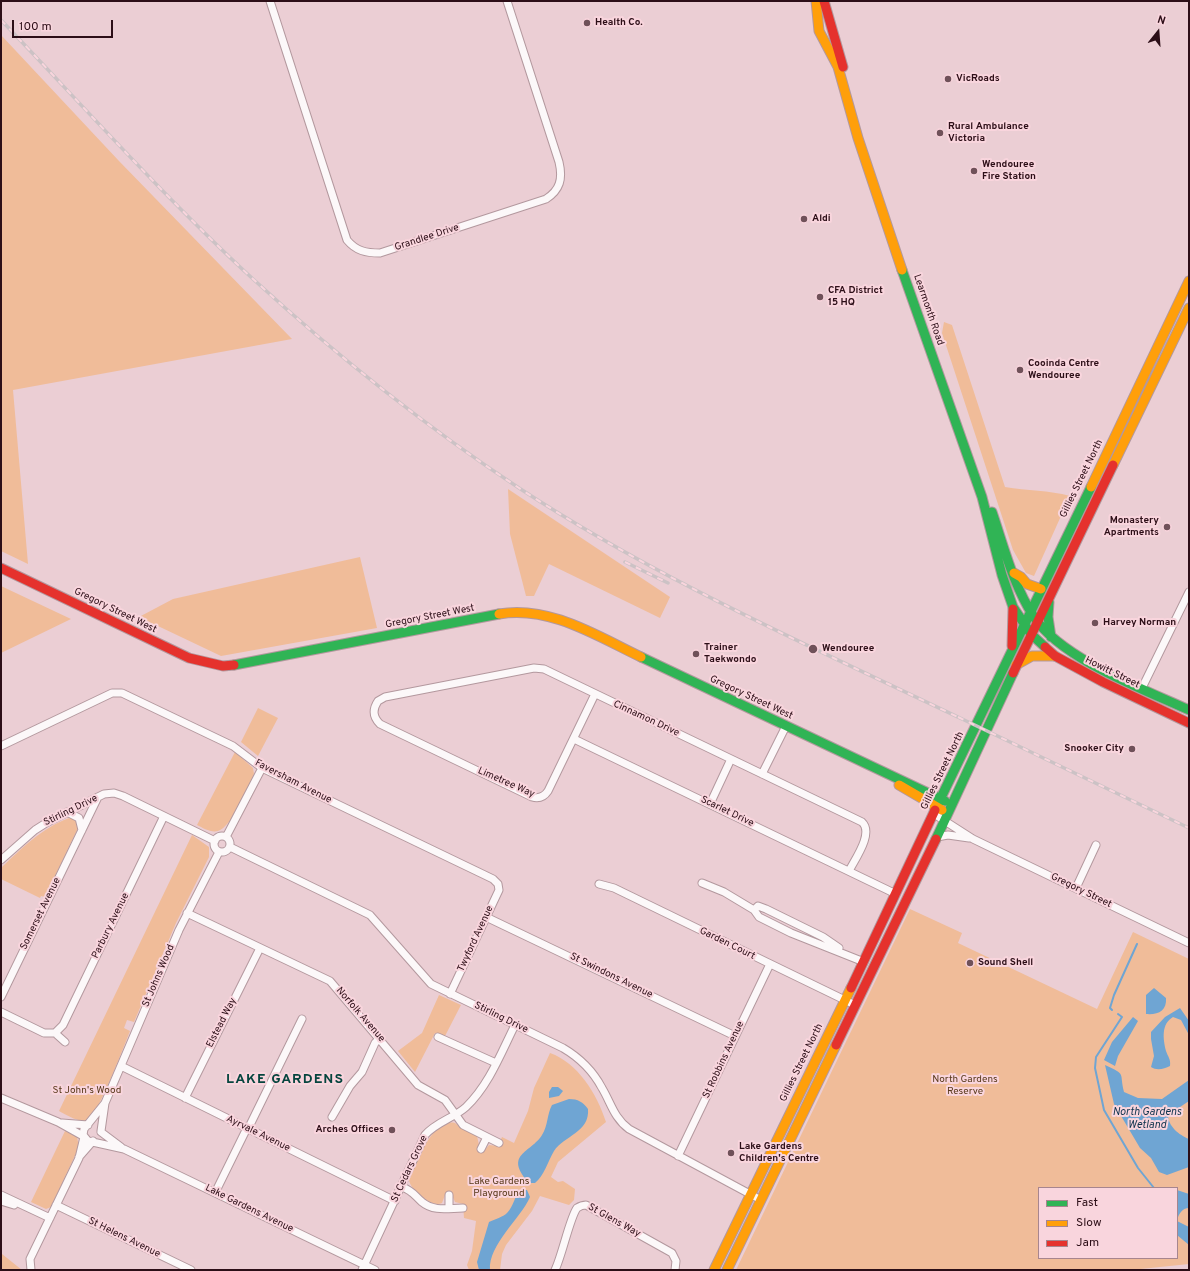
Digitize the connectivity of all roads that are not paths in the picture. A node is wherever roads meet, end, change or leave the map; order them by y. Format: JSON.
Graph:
{"nodes":[{"id":1,"x":270,"y":1,"type":"edge"},
{"id":2,"x":507,"y":1,"type":"edge"},
{"id":3,"x":816,"y":1,"type":"edge"},
{"id":4,"x":824,"y":1,"type":"edge"},
{"id":5,"x":1189,"y":281,"type":"edge"},
{"id":6,"x":916,"y":300,"type":"junction"},
{"id":7,"x":1189,"y":308,"type":"edge"},
{"id":8,"x":958,"y":423,"type":"junction"},
{"id":9,"x":1,"y":568,"type":"edge"},
{"id":10,"x":1012,"y":572,"type":"junction"},
{"id":11,"x":1041,"y":589,"type":"junction"},
{"id":12,"x":1188,"y":595,"type":"edge"},
{"id":13,"x":1049,"y":596,"type":"junction"},
{"id":14,"x":1013,"y":607,"type":"junction"},
{"id":15,"x":1030,"y":612,"type":"junction"},
{"id":16,"x":1037,"y":621,"type":"junction"},
{"id":17,"x":1024,"y":625,"type":"junction"},
{"id":18,"x":1031,"y":634,"type":"junction"},
{"id":19,"x":1051,"y":637,"type":"junction"},
{"id":20,"x":1012,"y":650,"type":"junction"},
{"id":21,"x":1055,"y":656,"type":"junction"},
{"id":22,"x":1016,"y":665,"type":"junction"},
{"id":23,"x":1142,"y":688,"type":"junction"},
{"id":24,"x":595,"y":694,"type":"junction"},
{"id":25,"x":1138,"y":699,"type":"junction"},
{"id":26,"x":374,"y":710,"type":"joint"},
{"id":27,"x":1189,"y":710,"type":"edge"},
{"id":28,"x":1189,"y":723,"type":"edge"},
{"id":29,"x":786,"y":726,"type":"junction"},
{"id":30,"x":574,"y":739,"type":"junction"},
{"id":31,"x":1,"y":746,"type":"edge"},
{"id":32,"x":731,"y":759,"type":"junction"},
{"id":33,"x":856,"y":760,"type":"junction"},
{"id":34,"x":262,"y":768,"type":"junction"},
{"id":35,"x":762,"y":774,"type":"junction"},
{"id":36,"x":98,"y":797,"type":"junction"},
{"id":37,"x":941,"y":798,"type":"junction"},
{"id":38,"x":710,"y":804,"type":"junction"},
{"id":39,"x":935,"y":810,"type":"junction"},
{"id":40,"x":67,"y":812,"type":"junction"},
{"id":41,"x":948,"y":812,"type":"junction"},
{"id":42,"x":164,"y":816,"type":"junction"},
{"id":43,"x":82,"y":830,"type":"junction"},
{"id":44,"x":937,"y":836,"type":"junction"},
{"id":45,"x":226,"y":837,"type":"junction"},
{"id":46,"x":973,"y":838,"type":"junction"},
{"id":47,"x":215,"y":841,"type":"junction"},
{"id":48,"x":1096,"y":844,"type":"dead end"},
{"id":49,"x":230,"y":847,"type":"junction"},
{"id":50,"x":219,"y":852,"type":"junction"},
{"id":51,"x":1,"y":860,"type":"edge"},
{"id":52,"x":849,"y":871,"type":"junction"},
{"id":53,"x":702,"y":883,"type":"dead end"},
{"id":54,"x":901,"y":883,"type":"junction"},
{"id":55,"x":498,"y":884,"type":"joint"},
{"id":56,"x":599,"y":884,"type":"dead end"},
{"id":57,"x":880,"y":885,"type":"junction"},
{"id":58,"x":1076,"y":888,"type":"junction"},
{"id":59,"x":896,"y":894,"type":"junction"},
{"id":60,"x":766,"y":909,"type":"junction"},
{"id":61,"x":754,"y":910,"type":"junction"},
{"id":62,"x":187,"y":913,"type":"junction"},
{"id":63,"x":486,"y":917,"type":"junction"},
{"id":64,"x":762,"y":918,"type":"junction"},
{"id":65,"x":796,"y":923,"type":"junction"},
{"id":66,"x":791,"y":933,"type":"junction"},
{"id":67,"x":1189,"y":943,"type":"edge"},
{"id":68,"x":260,"y":948,"type":"junction"},
{"id":69,"x":851,"y":956,"type":"junction"},
{"id":70,"x":864,"y":962,"type":"junction"},
{"id":71,"x":770,"y":964,"type":"junction"},
{"id":72,"x":450,"y":994,"type":"junction"},
{"id":73,"x":1,"y":997,"type":"edge"},
{"id":74,"x":845,"y":1000,"type":"junction"},
{"id":75,"x":855,"y":1004,"type":"junction"},
{"id":76,"x":1,"y":1012,"type":"edge"},
{"id":77,"x":302,"y":1018,"type":"dead end"},
{"id":78,"x":515,"y":1025,"type":"junction"},
{"id":79,"x":55,"y":1034,"type":"junction"},
{"id":80,"x":735,"y":1036,"type":"junction"},
{"id":81,"x":380,"y":1038,"type":"junction"},
{"id":82,"x":438,"y":1038,"type":"dead end"},
{"id":83,"x":65,"y":1042,"type":"dead end"},
{"id":84,"x":496,"y":1063,"type":"junction"},
{"id":85,"x":121,"y":1066,"type":"junction"},
{"id":86,"x":1,"y":1098,"type":"edge"},
{"id":87,"x":185,"y":1098,"type":"junction"},
{"id":88,"x":105,"y":1103,"type":"junction"},
{"id":89,"x":456,"y":1114,"type":"junction"},
{"id":90,"x":332,"y":1118,"type":"dead end"},
{"id":91,"x":58,"y":1122,"type":"junction"},
{"id":92,"x":88,"y":1125,"type":"junction"},
{"id":93,"x":247,"y":1129,"type":"junction"},
{"id":94,"x":101,"y":1131,"type":"junction"},
{"id":95,"x":83,"y":1136,"type":"junction"},
{"id":96,"x":487,"y":1137,"type":"junction"},
{"id":97,"x":94,"y":1141,"type":"junction"},
{"id":98,"x":499,"y":1143,"type":"dead end"},
{"id":99,"x":124,"y":1149,"type":"junction"},
{"id":100,"x":481,"y":1149,"type":"dead end"},
{"id":101,"x":678,"y":1156,"type":"junction"},
{"id":102,"x":79,"y":1158,"type":"junction"},
{"id":103,"x":402,"y":1187,"type":"junction"},
{"id":104,"x":215,"y":1193,"type":"junction"},
{"id":105,"x":1,"y":1195,"type":"edge"},
{"id":106,"x":449,"y":1195,"type":"dead end"},
{"id":107,"x":751,"y":1195,"type":"junction"},
{"id":108,"x":761,"y":1200,"type":"junction"},
{"id":109,"x":1,"y":1201,"type":"edge"},
{"id":110,"x":395,"y":1201,"type":"junction"},
{"id":111,"x":56,"y":1205,"type":"junction"},
{"id":112,"x":28,"y":1208,"type":"junction"},
{"id":113,"x":449,"y":1208,"type":"junction"},
{"id":114,"x":463,"y":1208,"type":"dead end"},
{"id":115,"x":50,"y":1218,"type":"junction"},
{"id":116,"x":363,"y":1267,"type":"edge"},
{"id":117,"x":30,"y":1269,"type":"edge"},
{"id":118,"x":191,"y":1270,"type":"edge"},
{"id":119,"x":375,"y":1270,"type":"edge"},
{"id":120,"x":555,"y":1270,"type":"edge"},
{"id":121,"x":675,"y":1270,"type":"edge"},
{"id":122,"x":714,"y":1270,"type":"edge"},
{"id":123,"x":727,"y":1270,"type":"edge"}],
"edges":[{"from":1,"to":2,"type":"street","name":"Grandlee Drive"},
{"from":3,"to":6,"type":"main road","name":"Learmonth Road"},
{"from":4,"to":6,"type":"main road","name":"Learmonth Road"},
{"from":5,"to":11,"type":"main road","name":"Gillies Street North"},
{"from":6,"to":8,"type":"main road","name":"Learmonth Road"},
{"from":7,"to":13,"type":"main road","name":"Gillies Street North"},
{"from":8,"to":10,"type":"main road","name":"Learmonth Road"},
{"from":8,"to":14,"type":"main road","name":"Learmonth Road"},
{"from":9,"to":29,"type":"main road","name":"Gregory Street West"},
{"from":10,"to":11,"type":"main road"},
{"from":10,"to":15,"type":"main road","name":"Learmonth Road"},
{"from":11,"to":15,"type":"main road","name":"Gillies Street North"},
{"from":12,"to":23,"type":"street"},
{"from":13,"to":16,"type":"main road","name":"Gillies Street North"},
{"from":13,"to":19,"type":"main road"},
{"from":14,"to":17,"type":"main road","name":"Learmonth Road"},
{"from":14,"to":20,"type":"main road"},
{"from":15,"to":16,"type":"main road","name":"Learmonth Road"},
{"from":15,"to":17,"type":"main road","name":"Gillies Street North"},
{"from":16,"to":18,"type":"main road","name":"Gillies Street North"},
{"from":16,"to":19,"type":"main road","name":"Howitt Street"},
{"from":17,"to":18,"type":"main road","name":"Learmonth Road"},
{"from":17,"to":20,"type":"main road","name":"Gillies Street North"},
{"from":18,"to":21,"type":"main road","name":"Howitt Street"},
{"from":18,"to":22,"type":"main road","name":"Gillies Street North"},
{"from":19,"to":23,"type":"main road","name":"Howitt Street"},
{"from":20,"to":37,"type":"main road","name":"Gillies Street North"},
{"from":21,"to":22,"type":"main road"},
{"from":21,"to":25,"type":"main road","name":"Howitt Street"},
{"from":22,"to":41,"type":"main road","name":"Gillies Street North"},
{"from":23,"to":25,"type":"main road"},
{"from":23,"to":27,"type":"main road","name":"Howitt Street"},
{"from":24,"to":26,"type":"street","name":"Cinnamon Drive"},
{"from":24,"to":30,"type":"street","name":"Limetree Way"},
{"from":24,"to":32,"type":"street","name":"Cinnamon Drive"},
{"from":25,"to":28,"type":"main road","name":"Howitt Street"},
{"from":26,"to":30,"type":"street","name":"Limetree Way"},
{"from":29,"to":33,"type":"main road","name":"Gregory Street West"},
{"from":29,"to":35,"type":"street"},
{"from":30,"to":38,"type":"street","name":"Scarlet Drive"},
{"from":31,"to":34,"type":"street","name":"Faversham Avenue"},
{"from":32,"to":35,"type":"street","name":"Cinnamon Drive"},
{"from":32,"to":38,"type":"street"},
{"from":33,"to":37,"type":"main road","name":"Gregory Street West"},
{"from":33,"to":39,"type":"main road","name":"Gregory Street West"},
{"from":34,"to":45,"type":"street"},
{"from":34,"to":55,"type":"street","name":"Faversham Avenue"},
{"from":35,"to":52,"type":"street","name":"Cinnamon Drive"},
{"from":36,"to":40,"type":"street","name":"Stirling Drive"},
{"from":36,"to":42,"type":"street","name":"Stirling Drive"},
{"from":36,"to":43,"type":"street","name":"Somerset Avenue"},
{"from":37,"to":39,"type":"main road","name":"Gillies Street North"},
{"from":37,"to":41,"type":"main road","name":"Gregory Street West"},
{"from":38,"to":52,"type":"street","name":"Scarlet Drive"},
{"from":39,"to":41,"type":"main road","name":"Gregory Street West"},
{"from":39,"to":54,"type":"main road","name":"Gillies Street North"},
{"from":40,"to":43,"type":"street"},
{"from":40,"to":51,"type":"street","name":"Stirling Drive"},
{"from":41,"to":44,"type":"main road","name":"Gillies Street North"},
{"from":41,"to":46,"type":"street","name":"Gregory Street"},
{"from":42,"to":47,"type":"street","name":"Stirling Drive"},
{"from":42,"to":79,"type":"street","name":"Parbury Avenue"},
{"from":43,"to":73,"type":"street","name":"Somerset Avenue"},
{"from":44,"to":46,"type":"street","name":"Gregory Street"},
{"from":44,"to":75,"type":"main road","name":"Gillies Street North"},
{"from":45,"to":47,"type":"street"},
{"from":45,"to":49,"type":"street"},
{"from":46,"to":58,"type":"street","name":"Gregory Street"},
{"from":47,"to":50,"type":"street"},
{"from":48,"to":58,"type":"street"},
{"from":49,"to":50,"type":"street"},
{"from":49,"to":72,"type":"street","name":"Stirling Drive"},
{"from":50,"to":62,"type":"street","name":"St Johns Wood"},
{"from":52,"to":57,"type":"street","name":"Scarlet Drive"},
{"from":53,"to":61,"type":"street"},
{"from":54,"to":57,"type":"street","name":"Scarlet Drive"},
{"from":54,"to":59,"type":"main road","name":"Gillies Street North"},
{"from":55,"to":63,"type":"street","name":"Twyford Avenue"},
{"from":56,"to":71,"type":"street","name":"Garden Court"},
{"from":57,"to":59,"type":"street","name":"Scarlet Drive"},
{"from":58,"to":67,"type":"street","name":"Gregory Street"},
{"from":59,"to":70,"type":"main road","name":"Gillies Street North"},
{"from":60,"to":61,"type":"street"},
{"from":60,"to":64,"type":"street"},
{"from":60,"to":65,"type":"street"},
{"from":61,"to":64,"type":"street"},
{"from":62,"to":68,"type":"street","name":"Norfolk Avenue"},
{"from":62,"to":85,"type":"street","name":"St Johns Wood"},
{"from":63,"to":72,"type":"street","name":"Twyford Avenue"},
{"from":63,"to":80,"type":"street","name":"St Swindons Avenue"},
{"from":64,"to":66,"type":"street"},
{"from":65,"to":66,"type":"street"},
{"from":65,"to":69,"type":"street"},
{"from":66,"to":69,"type":"street"},
{"from":68,"to":81,"type":"street","name":"Norfolk Avenue"},
{"from":68,"to":87,"type":"street","name":"Elstead Way"},
{"from":69,"to":70,"type":"street"},
{"from":70,"to":74,"type":"main road","name":"Gillies Street North"},
{"from":71,"to":74,"type":"street","name":"Garden Court"},
{"from":71,"to":80,"type":"street","name":"St Robbins Avenue"},
{"from":72,"to":78,"type":"street","name":"Stirling Drive"},
{"from":74,"to":75,"type":"street","name":"Garden Court"},
{"from":74,"to":107,"type":"main road","name":"Gillies Street North"},
{"from":75,"to":108,"type":"main road","name":"Gillies Street North"},
{"from":76,"to":79,"type":"street"},
{"from":77,"to":93,"type":"street"},
{"from":78,"to":84,"type":"street","name":"St Cedars Grove"},
{"from":78,"to":101,"type":"street","name":"Stirling Drive"},
{"from":79,"to":83,"type":"street"},
{"from":80,"to":101,"type":"street","name":"St Robbins Avenue"},
{"from":81,"to":89,"type":"street","name":"Norfolk Avenue"},
{"from":81,"to":90,"type":"street"},
{"from":82,"to":84,"type":"street"},
{"from":84,"to":89,"type":"street","name":"St Cedars Grove"},
{"from":85,"to":87,"type":"street","name":"Ayrvale Avenue"},
{"from":85,"to":88,"type":"street","name":"St Johns Wood"},
{"from":86,"to":91,"type":"street"},
{"from":87,"to":93,"type":"street","name":"Ayrvale Avenue"},
{"from":88,"to":92,"type":"street","name":"St Johns Wood"},
{"from":88,"to":94,"type":"street","name":"St Johns Wood"},
{"from":89,"to":96,"type":"street","name":"Norfolk Avenue"},
{"from":89,"to":103,"type":"street","name":"St Cedars Grove"},
{"from":91,"to":92,"type":"street"},
{"from":91,"to":95,"type":"street"},
{"from":92,"to":94,"type":"street"},
{"from":92,"to":95,"type":"street"},
{"from":93,"to":104,"type":"street"},
{"from":93,"to":110,"type":"street","name":"Ayrvale Avenue"},
{"from":94,"to":97,"type":"street"},
{"from":94,"to":99,"type":"street","name":"Lake Gardens Avenue"},
{"from":95,"to":97,"type":"street"},
{"from":95,"to":102,"type":"street"},
{"from":96,"to":98,"type":"street","name":"Norfolk Avenue"},
{"from":96,"to":100,"type":"street"},
{"from":97,"to":99,"type":"street","name":"Lake Gardens Avenue"},
{"from":97,"to":102,"type":"street"},
{"from":99,"to":104,"type":"street","name":"Lake Gardens Avenue"},
{"from":101,"to":107,"type":"street","name":"Stirling Drive"},
{"from":102,"to":111,"type":"street"},
{"from":103,"to":110,"type":"street","name":"St Cedars Grove"},
{"from":103,"to":113,"type":"street"},
{"from":104,"to":116,"type":"street","name":"Lake Gardens Avenue"},
{"from":105,"to":112,"type":"street"},
{"from":106,"to":113,"type":"street"},
{"from":107,"to":108,"type":"street","name":"Stirling Drive"},
{"from":107,"to":122,"type":"main road","name":"Gillies Street North"},
{"from":108,"to":123,"type":"main road","name":"Gillies Street North"},
{"from":109,"to":112,"type":"street"},
{"from":110,"to":116,"type":"street","name":"St Cedars Grove"},
{"from":111,"to":115,"type":"street"},
{"from":111,"to":118,"type":"street","name":"St Helens Avenue"},
{"from":112,"to":115,"type":"street"},
{"from":113,"to":114,"type":"street"},
{"from":115,"to":117,"type":"street"},
{"from":116,"to":119,"type":"street","name":"Lake Gardens Avenue"},
{"from":120,"to":121,"type":"street","name":"St Glens Way"}]}
